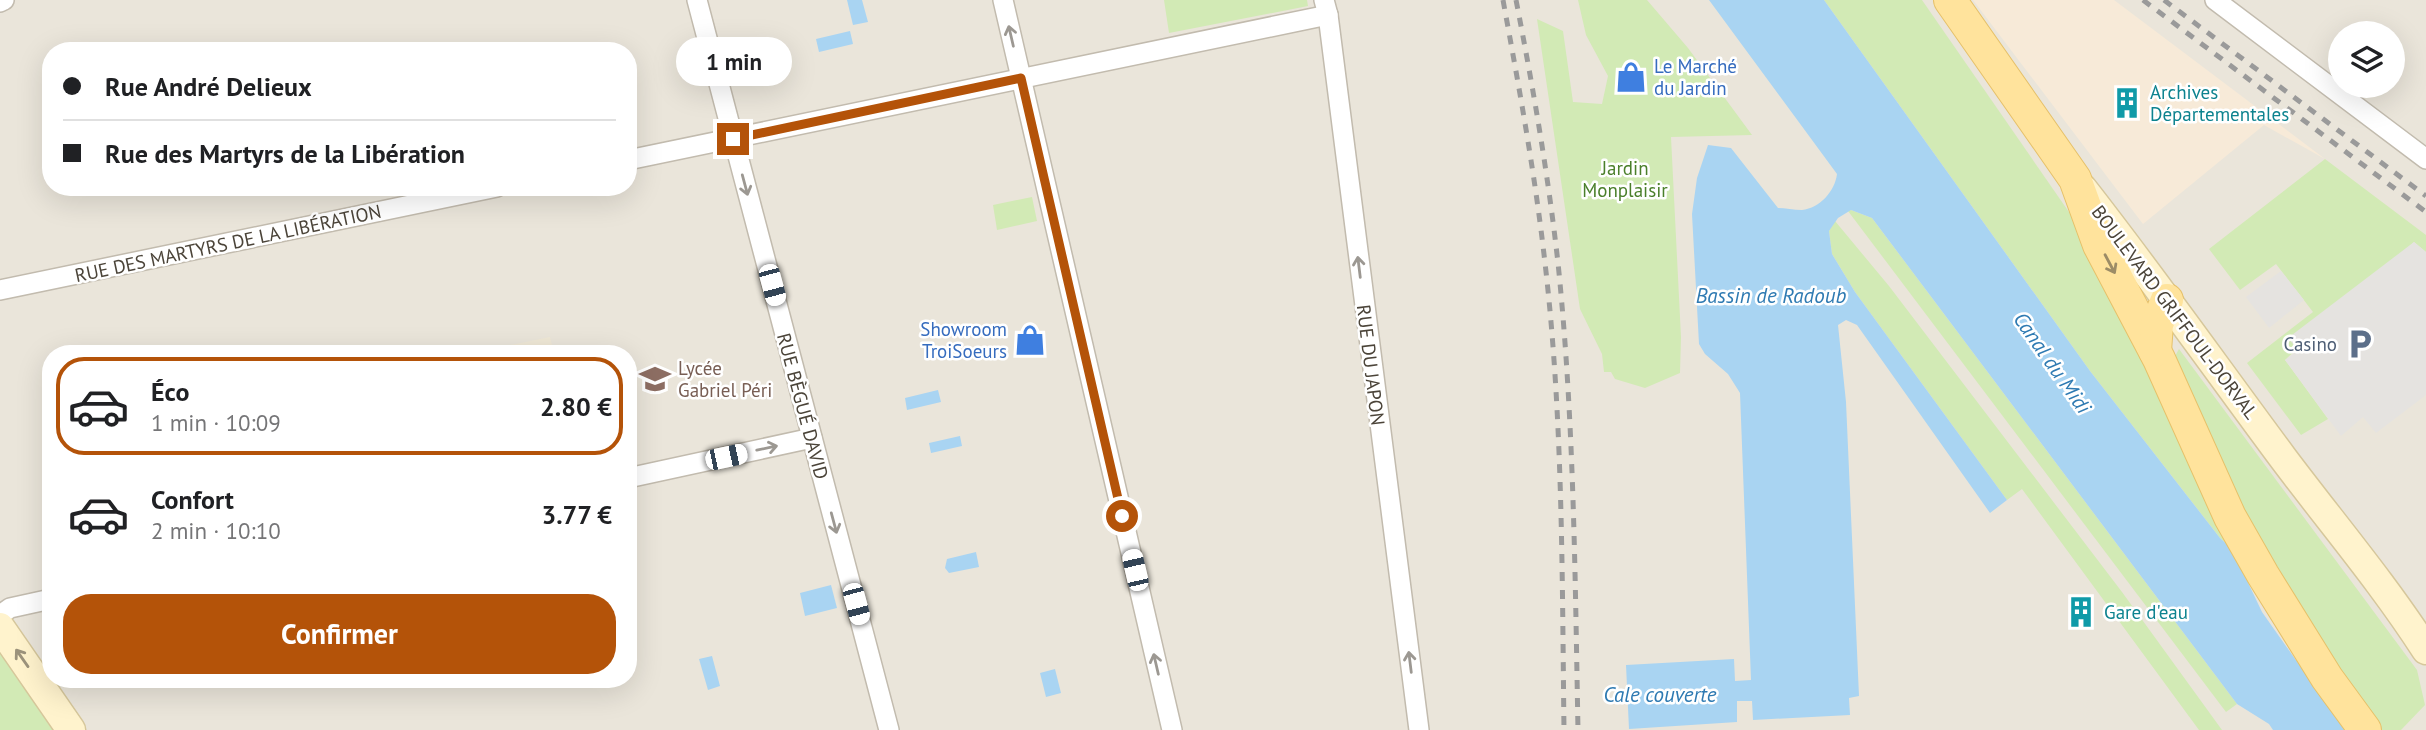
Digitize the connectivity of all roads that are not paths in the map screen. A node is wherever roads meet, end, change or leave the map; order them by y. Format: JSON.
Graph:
{"nodes":[{"id":1,"x":697,"y":0,"type":"edge"},
{"id":2,"x":1003,"y":0,"type":"edge"},
{"id":3,"x":1951,"y":0,"type":"edge"},
{"id":4,"x":2215,"y":0,"type":"edge"},
{"id":5,"x":1326,"y":7,"type":"edge"},
{"id":6,"x":1021,"y":78,"type":"junction"},
{"id":7,"x":733,"y":139,"type":"junction"},
{"id":8,"x":637,"y":158,"type":"edge"},
{"id":9,"x":2426,"y":159,"type":"edge"},
{"id":10,"x":2075,"y":178,"type":"junction"},
{"id":11,"x":454,"y":196,"type":"edge"},
{"id":12,"x":0,"y":290,"type":"edge"},
{"id":13,"x":2166,"y":300,"type":"junction"},
{"id":14,"x":2155,"y":351,"type":"junction"},
{"id":15,"x":812,"y":438,"type":"junction"},
{"id":16,"x":637,"y":476,"type":"edge"},
{"id":17,"x":42,"y":601,"type":"edge"},
{"id":18,"x":0,"y":615,"type":"edge"},
{"id":19,"x":0,"y":627,"type":"edge"},
{"id":20,"x":2416,"y":627,"type":"edge"},
{"id":21,"x":2426,"y":650,"type":"edge"},
{"id":22,"x":42,"y":688,"type":"edge"},
{"id":23,"x":42,"y":688,"type":"edge"},
{"id":24,"x":71,"y":730,"type":"edge"},
{"id":25,"x":889,"y":730,"type":"edge"},
{"id":26,"x":1172,"y":730,"type":"edge"},
{"id":27,"x":1419,"y":730,"type":"edge"},
{"id":28,"x":2365,"y":730,"type":"edge"}],
"edges":[{"from":1,"to":7,"type":"street","name":"RUE BÈGUÉ DAVID"},
{"from":6,"to":2,"type":"street","one_way":true},
{"from":3,"to":10,"type":"main road","name":"BOULEVARD GRIFFOUL-DORVAL"},
{"from":4,"to":9,"type":"street"},
{"from":5,"to":6,"type":"street"},
{"from":27,"to":5,"type":"street","name":"RUE DU JAPON","one_way":true},
{"from":6,"to":7,"type":"street"},
{"from":26,"to":6,"type":"street","one_way":true},
{"from":7,"to":8,"type":"street"},
{"from":7,"to":15,"type":"street","name":"RUE BÈGUÉ DAVID","one_way":true},
{"from":10,"to":13,"type":"main road","name":"BOULEVARD GRIFFOUL-DORVAL"},
{"from":10,"to":14,"type":"main road","one_way":true},
{"from":11,"to":12,"type":"street","name":"RUE DES MARTYRS DE LA LIBÉRATION"},
{"from":13,"to":14,"type":"main road"},
{"from":13,"to":20,"type":"main road","name":"BOULEVARD GRIFFOUL-DORVAL"},
{"from":14,"to":28,"type":"main road"},
{"from":16,"to":15,"type":"street","one_way":true},
{"from":15,"to":25,"type":"street","name":"RUE BÈGUÉ DAVID","one_way":true},
{"from":17,"to":18,"type":"street"},
{"from":23,"to":19,"type":"main road","one_way":true},
{"from":20,"to":21,"type":"main road","name":"BOULEVARD GRIFFOUL-DORVAL"},
{"from":24,"to":22,"type":"main road","one_way":true}]}
